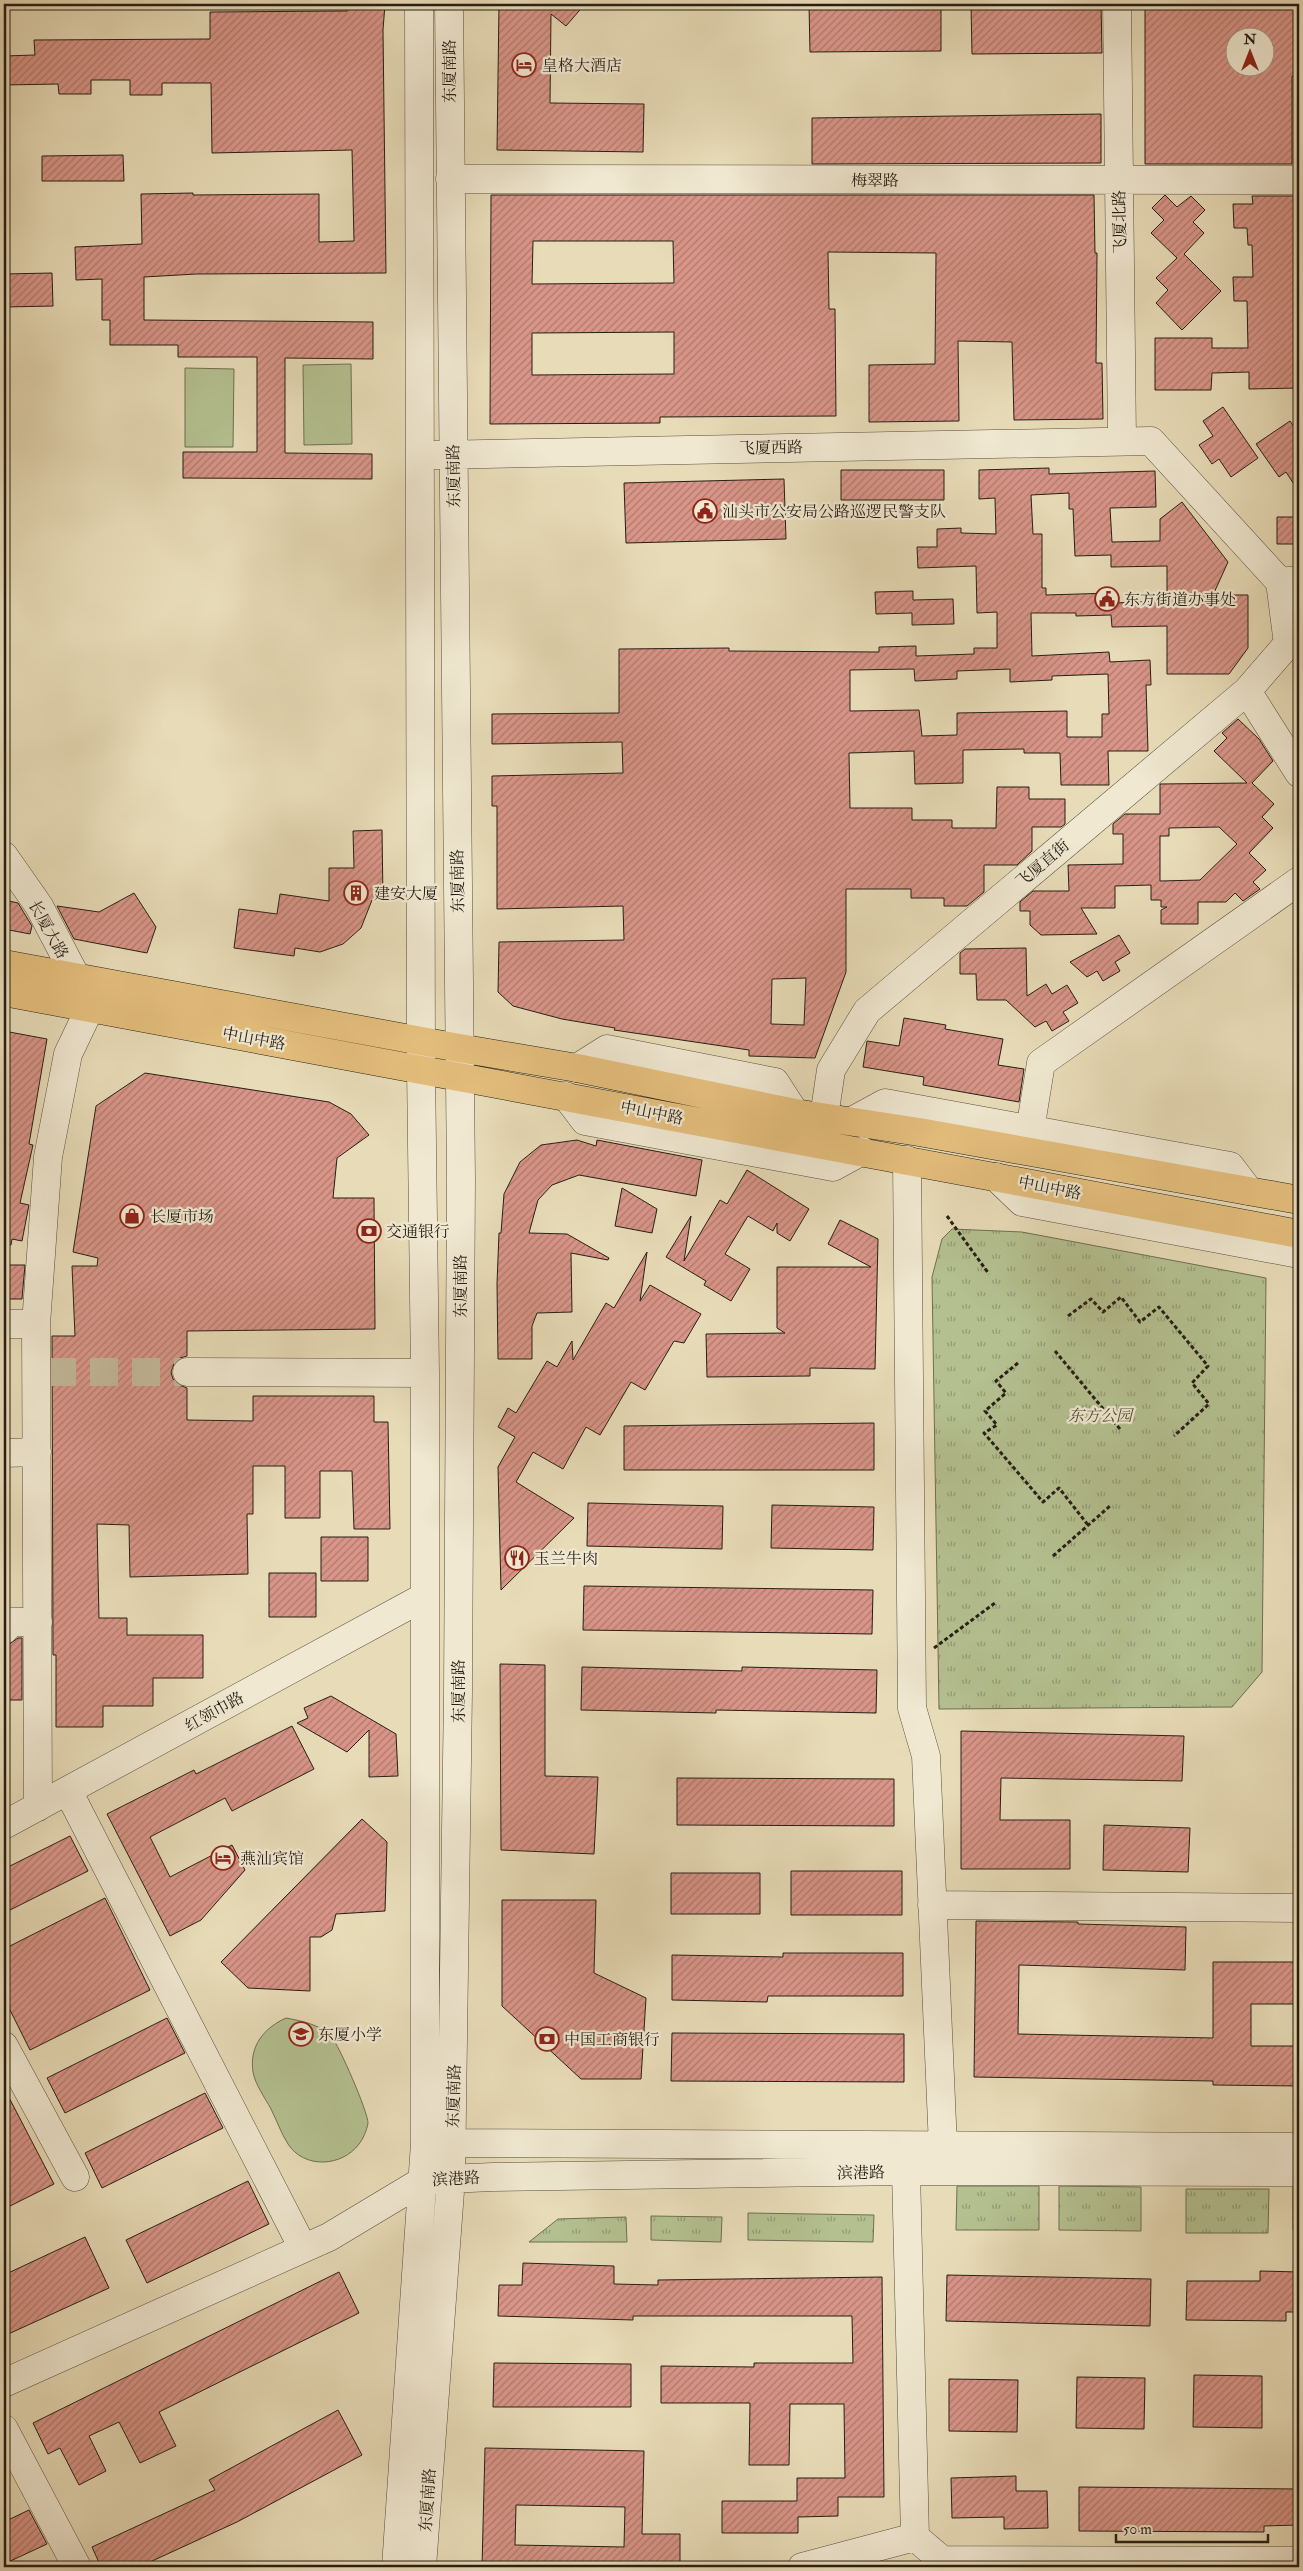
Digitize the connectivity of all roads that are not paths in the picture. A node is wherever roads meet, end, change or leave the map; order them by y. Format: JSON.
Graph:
{"nodes":[{"id":1,"x":419,"y":4,"type":"edge"},
{"id":2,"x":449,"y":4,"type":"edge"},
{"id":3,"x":1117,"y":4,"type":"edge"},
{"id":4,"x":450,"y":179,"type":"junction"},
{"id":5,"x":1118,"y":180,"type":"junction"},
{"id":6,"x":1299,"y":180,"type":"edge"},
{"id":7,"x":1122,"y":440,"type":"junction"},
{"id":8,"x":452,"y":454,"type":"junction"},
{"id":9,"x":421,"y":455,"type":"junction"},
{"id":10,"x":1289,"y":581,"type":"edge"},
{"id":11,"x":1294,"y":638,"type":"edge"},
{"id":12,"x":1247,"y":691,"type":"junction"},
{"id":13,"x":1299,"y":773,"type":"edge"},
{"id":14,"x":4,"y":856,"type":"edge"},
{"id":15,"x":1299,"y":881,"type":"edge"},
{"id":16,"x":4,"y":964,"type":"edge"},
{"id":17,"x":76,"y":978,"type":"junction"},
{"id":18,"x":4,"y":992,"type":"edge"},
{"id":19,"x":90,"y":1008,"type":"junction"},
{"id":20,"x":422,"y":1041,"type":"junction"},
{"id":21,"x":459,"y":1048,"type":"junction"},
{"id":22,"x":421,"y":1068,"type":"junction"},
{"id":23,"x":459,"y":1076,"type":"junction"},
{"id":24,"x":824,"y":1117,"type":"junction"},
{"id":25,"x":852,"y":1121,"type":"junction"},
{"id":26,"x":1030,"y":1130,"type":"junction"},
{"id":27,"x":907,"y":1160,"type":"junction"},
{"id":28,"x":996,"y":1177,"type":"junction"},
{"id":29,"x":1249,"y":1191,"type":"junction"},
{"id":30,"x":1296,"y":1198,"type":"edge"},
{"id":31,"x":1299,"y":1234,"type":"edge"},
{"id":32,"x":1299,"y":1240,"type":"edge"},
{"id":33,"x":1271,"y":1249,"type":"junction"},
{"id":34,"x":1299,"y":1254,"type":"edge"},
{"id":35,"x":4,"y":1324,"type":"edge"},
{"id":36,"x":36,"y":1324,"type":"junction"},
{"id":37,"x":187,"y":1372,"type":"tunnel mouth"},
{"id":38,"x":425,"y":1373,"type":"junction"},
{"id":39,"x":37,"y":1452,"type":"junction"},
{"id":40,"x":4,"y":1453,"type":"edge"},
{"id":41,"x":424,"y":1597,"type":"junction"},
{"id":42,"x":38,"y":1622,"type":"junction"},
{"id":43,"x":4,"y":1630,"type":"edge"},
{"id":44,"x":68,"y":1791,"type":"junction"},
{"id":45,"x":38,"y":1807,"type":"junction"},
{"id":46,"x":4,"y":1825,"type":"edge"},
{"id":47,"x":932,"y":1904,"type":"junction"},
{"id":48,"x":1299,"y":1908,"type":"edge"},
{"id":49,"x":4,"y":2046,"type":"edge"},
{"id":50,"x":438,"y":2143,"type":"junction"},
{"id":51,"x":943,"y":2146,"type":"junction"},
{"id":52,"x":1299,"y":2147,"type":"edge"},
{"id":53,"x":906,"y":2172,"type":"junction"},
{"id":54,"x":1299,"y":2172,"type":"edge"},
{"id":55,"x":75,"y":2177,"type":"dead end"},
{"id":56,"x":450,"y":2178,"type":"junction"},
{"id":57,"x":424,"y":2180,"type":"junction"},
{"id":58,"x":377,"y":2207,"type":"junction"},
{"id":59,"x":303,"y":2248,"type":"junction"},
{"id":60,"x":4,"y":2383,"type":"edge"},
{"id":61,"x":4,"y":2429,"type":"edge"},
{"id":62,"x":915,"y":2537,"type":"junction"},
{"id":63,"x":1299,"y":2561,"type":"edge"},
{"id":64,"x":77,"y":2567,"type":"edge"},
{"id":65,"x":396,"y":2567,"type":"edge"},
{"id":66,"x":422,"y":2567,"type":"edge"},
{"id":67,"x":802,"y":2567,"type":"edge"}],
"edges":[{"from":1,"to":9,"type":"street","name":"东厦南路"},
{"from":2,"to":4,"type":"street","name":"东厦南路"},
{"from":3,"to":5,"type":"street","name":"飞厦北路"},
{"from":4,"to":5,"type":"street","name":"梅翠路"},
{"from":4,"to":8,"type":"street","name":"东厦南路"},
{"from":5,"to":6,"type":"street","name":"梅翠路"},
{"from":5,"to":7,"type":"street","name":"飞厦北路"},
{"from":7,"to":8,"type":"street","name":"飞厦西路"},
{"from":7,"to":10,"type":"street","name":"飞厦西路"},
{"from":8,"to":9,"type":"street","name":"飞厦西路"},
{"from":8,"to":21,"type":"street","name":"东厦南路"},
{"from":9,"to":20,"type":"street","name":"东厦南路"},
{"from":10,"to":11,"type":"street"},
{"from":11,"to":12,"type":"street","name":"飞厦直街"},
{"from":12,"to":13,"type":"street"},
{"from":12,"to":24,"type":"street","name":"飞厦直街"},
{"from":14,"to":17,"type":"street","name":"长厦大路"},
{"from":15,"to":26,"type":"street"},
{"from":16,"to":17,"type":"main road","name":"中山中路"},
{"from":17,"to":20,"type":"main road","name":"中山中路"},
{"from":18,"to":19,"type":"main road","name":"中山中路"},
{"from":19,"to":22,"type":"main road","name":"中山中路"},
{"from":19,"to":36,"type":"street"},
{"from":20,"to":21,"type":"main road","name":"中山中路"},
{"from":20,"to":22,"type":"street","name":"东厦南路"},
{"from":21,"to":23,"type":"street","name":"东厦南路"},
{"from":21,"to":24,"type":"main road","name":"中山中路"},
{"from":22,"to":23,"type":"main road","name":"中山中路"},
{"from":22,"to":38,"type":"street","name":"东厦南路"},
{"from":23,"to":27,"type":"main road","name":"中山中路"},
{"from":23,"to":50,"type":"street","name":"东厦南路"},
{"from":24,"to":25,"type":"main road","name":"中山中路"},
{"from":25,"to":26,"type":"street"},
{"from":25,"to":29,"type":"main road","name":"中山中路"},
{"from":26,"to":29,"type":"street"},
{"from":27,"to":28,"type":"main road","name":"中山中路"},
{"from":27,"to":47,"type":"street"},
{"from":28,"to":31,"type":"main road","name":"中山中路"},
{"from":28,"to":33,"type":"street"},
{"from":29,"to":30,"type":"main road","name":"中山中路"},
{"from":32,"to":33,"type":"street"},
{"from":33,"to":34,"type":"street"},
{"from":35,"to":36,"type":"street"},
{"from":36,"to":39,"type":"street"},
{"from":37,"to":38,"type":"street"},
{"from":38,"to":41,"type":"street","name":"东厦南路"},
{"from":39,"to":40,"type":"street"},
{"from":39,"to":42,"type":"street"},
{"from":41,"to":44,"type":"street","name":"红领巾路"},
{"from":41,"to":50,"type":"street","name":"东厦南路"},
{"from":42,"to":43,"type":"street"},
{"from":42,"to":45,"type":"street"},
{"from":44,"to":45,"type":"street","name":"红领巾路"},
{"from":44,"to":59,"type":"street"},
{"from":45,"to":46,"type":"street","name":"红领巾路"},
{"from":47,"to":48,"type":"street"},
{"from":47,"to":51,"type":"street"},
{"from":49,"to":55,"type":"street"},
{"from":50,"to":51,"type":"street","name":"滨港路"},
{"from":50,"to":56,"type":"street","name":"东厦南路"},
{"from":50,"to":57,"type":"street","name":"东厦南路"},
{"from":50,"to":58,"type":"street"},
{"from":51,"to":52,"type":"street","name":"滨港路"},
{"from":53,"to":54,"type":"street","name":"滨港路"},
{"from":53,"to":56,"type":"street","name":"滨港路"},
{"from":53,"to":62,"type":"street"},
{"from":56,"to":57,"type":"street","name":"滨港路"},
{"from":56,"to":66,"type":"street","name":"东厦南路"},
{"from":57,"to":58,"type":"street"},
{"from":57,"to":65,"type":"street","name":"东厦南路"},
{"from":58,"to":59,"type":"street"},
{"from":59,"to":60,"type":"street"},
{"from":61,"to":64,"type":"street"},
{"from":62,"to":63,"type":"street"},
{"from":62,"to":67,"type":"street"}]}
